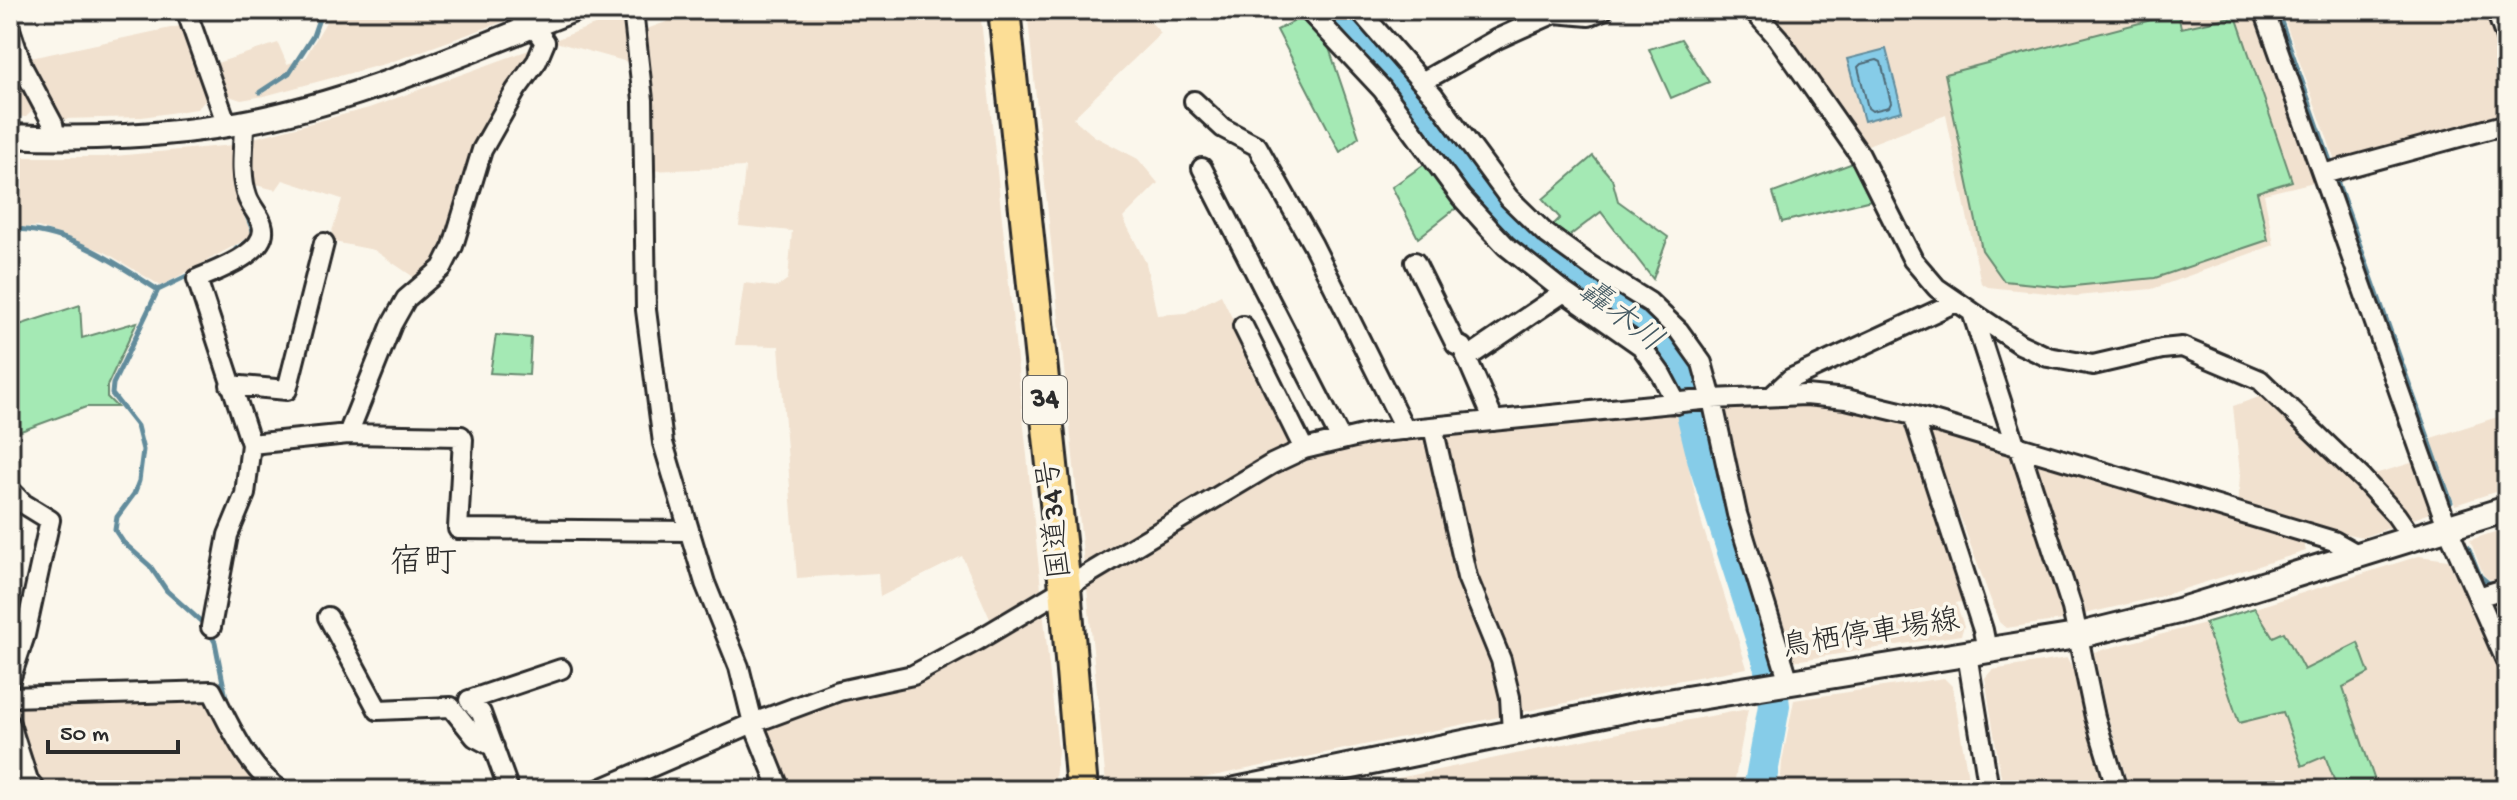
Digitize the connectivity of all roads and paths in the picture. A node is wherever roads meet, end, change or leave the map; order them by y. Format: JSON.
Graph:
{"nodes":[{"id":1,"x":186,"y":10,"type":"edge"},
{"id":2,"x":513,"y":10,"type":"edge"},
{"id":3,"x":574,"y":10,"type":"edge"},
{"id":4,"x":633,"y":10,"type":"edge"},
{"id":5,"x":1004,"y":10,"type":"edge"},
{"id":6,"x":1308,"y":10,"type":"edge"},
{"id":7,"x":1359,"y":10,"type":"edge"},
{"id":8,"x":1603,"y":10,"type":"edge"},
{"id":9,"x":1753,"y":10,"type":"edge"},
{"id":10,"x":2264,"y":10,"type":"edge"},
{"id":11,"x":2496,"y":10,"type":"edge"},
{"id":12,"x":533,"y":26,"type":"junction"},
{"id":13,"x":10,"y":29,"type":"edge"},
{"id":14,"x":2507,"y":41,"type":"edge"},
{"id":15,"x":1422,"y":82,"type":"junction"},
{"id":16,"x":1194,"y":101,"type":"dead end"},
{"id":17,"x":235,"y":124,"type":"junction"},
{"id":18,"x":2507,"y":124,"type":"edge"},
{"id":19,"x":10,"y":136,"type":"edge"},
{"id":20,"x":56,"y":139,"type":"junction"},
{"id":21,"x":1202,"y":168,"type":"dead end"},
{"id":22,"x":2323,"y":174,"type":"junction"},
{"id":23,"x":324,"y":243,"type":"dead end"},
{"id":24,"x":1415,"y":262,"type":"dead end"},
{"id":25,"x":1564,"y":292,"type":"junction"},
{"id":26,"x":1956,"y":302,"type":"junction"},
{"id":27,"x":1972,"y":312,"type":"junction"},
{"id":28,"x":1243,"y":326,"type":"dead end"},
{"id":29,"x":1467,"y":358,"type":"junction"},
{"id":30,"x":230,"y":385,"type":"junction"},
{"id":31,"x":1773,"y":395,"type":"junction"},
{"id":32,"x":1712,"y":399,"type":"junction"},
{"id":33,"x":1679,"y":404,"type":"junction"},
{"id":34,"x":1913,"y":415,"type":"junction"},
{"id":35,"x":1494,"y":421,"type":"junction"},
{"id":36,"x":1433,"y":427,"type":"junction"},
{"id":37,"x":1405,"y":430,"type":"junction"},
{"id":38,"x":348,"y":434,"type":"junction"},
{"id":39,"x":1341,"y":440,"type":"junction"},
{"id":40,"x":251,"y":444,"type":"junction"},
{"id":41,"x":2017,"y":445,"type":"junction"},
{"id":42,"x":1304,"y":449,"type":"junction"},
{"id":43,"x":10,"y":490,"type":"edge"},
{"id":44,"x":2507,"y":509,"type":"edge"},
{"id":45,"x":2448,"y":529,"type":"junction"},
{"id":46,"x":688,"y":531,"type":"junction"},
{"id":47,"x":2412,"y":538,"type":"junction"},
{"id":48,"x":2357,"y":554,"type":"junction"},
{"id":49,"x":1065,"y":588,"type":"junction"},
{"id":50,"x":2507,"y":588,"type":"edge"},
{"id":51,"x":2478,"y":597,"type":"junction"},
{"id":52,"x":328,"y":617,"type":"dead end"},
{"id":53,"x":211,"y":627,"type":"dead end"},
{"id":54,"x":2076,"y":636,"type":"junction"},
{"id":55,"x":1977,"y":652,"type":"junction"},
{"id":56,"x":2507,"y":663,"type":"edge"},
{"id":57,"x":561,"y":669,"type":"dead end"},
{"id":58,"x":10,"y":680,"type":"edge"},
{"id":59,"x":1789,"y":682,"type":"junction"},
{"id":60,"x":10,"y":697,"type":"edge"},
{"id":61,"x":753,"y":723,"type":"junction"},
{"id":62,"x":10,"y":724,"type":"edge"},
{"id":63,"x":1512,"y":733,"type":"junction"},
{"id":64,"x":494,"y":747,"type":"junction"},
{"id":65,"x":25,"y":785,"type":"edge"},
{"id":66,"x":280,"y":790,"type":"edge"},
{"id":67,"x":509,"y":790,"type":"edge"},
{"id":68,"x":598,"y":790,"type":"edge"},
{"id":69,"x":780,"y":790,"type":"edge"},
{"id":70,"x":1082,"y":790,"type":"edge"},
{"id":71,"x":1237,"y":790,"type":"edge"},
{"id":72,"x":1989,"y":790,"type":"edge"},
{"id":73,"x":2117,"y":790,"type":"edge"}],
"edges":[{"from":1,"to":17,"type":"street"},
{"from":2,"to":12,"type":"street"},
{"from":3,"to":12,"type":"street"},
{"from":4,"to":46,"type":"street"},
{"from":5,"to":49,"type":"highway","name":"国道34号","number":"34"},
{"from":6,"to":25,"type":"street"},
{"from":7,"to":15,"type":"street"},
{"from":8,"to":15,"type":"street"},
{"from":9,"to":26,"type":"street"},
{"from":10,"to":22,"type":"street"},
{"from":11,"to":14,"type":"street"},
{"from":12,"to":17,"type":"street"},
{"from":12,"to":38,"type":"street"},
{"from":13,"to":20,"type":"street"},
{"from":15,"to":32,"type":"street"},
{"from":16,"to":37,"type":"street"},
{"from":17,"to":20,"type":"street"},
{"from":17,"to":30,"type":"street"},
{"from":18,"to":22,"type":"street"},
{"from":19,"to":20,"type":"street"},
{"from":21,"to":39,"type":"street"},
{"from":22,"to":45,"type":"street"},
{"from":23,"to":30,"type":"street"},
{"from":24,"to":29,"type":"street"},
{"from":25,"to":29,"type":"street"},
{"from":25,"to":33,"type":"street"},
{"from":26,"to":27,"type":"street"},
{"from":26,"to":31,"type":"street"},
{"from":27,"to":41,"type":"street"},
{"from":27,"to":47,"type":"street"},
{"from":28,"to":42,"type":"street"},
{"from":29,"to":35,"type":"street"},
{"from":30,"to":40,"type":"street"},
{"from":31,"to":32,"type":"street"},
{"from":31,"to":34,"type":"street"},
{"from":32,"to":33,"type":"street"},
{"from":32,"to":59,"type":"street"},
{"from":33,"to":35,"type":"street"},
{"from":34,"to":41,"type":"street"},
{"from":34,"to":55,"type":"street"},
{"from":35,"to":36,"type":"street"},
{"from":36,"to":37,"type":"street"},
{"from":36,"to":63,"type":"street"},
{"from":37,"to":39,"type":"street"},
{"from":38,"to":40,"type":"street"},
{"from":38,"to":46,"type":"street"},
{"from":39,"to":42,"type":"street"},
{"from":40,"to":53,"type":"street"},
{"from":41,"to":48,"type":"street"},
{"from":41,"to":54,"type":"street"},
{"from":42,"to":49,"type":"street"},
{"from":43,"to":58,"type":"street"},
{"from":44,"to":45,"type":"main road","name":"鳥栖停車場線"},
{"from":45,"to":47,"type":"main road","name":"鳥栖停車場線"},
{"from":45,"to":51,"type":"street"},
{"from":46,"to":61,"type":"street"},
{"from":47,"to":48,"type":"main road","name":"鳥栖停車場線"},
{"from":48,"to":54,"type":"main road","name":"鳥栖停車場線"},
{"from":49,"to":61,"type":"street"},
{"from":49,"to":70,"type":"highway","name":"国道34号","number":"34"},
{"from":50,"to":51,"type":"street"},
{"from":51,"to":56,"type":"street"},
{"from":52,"to":64,"type":"street"},
{"from":54,"to":55,"type":"main road","name":"鳥栖停車場線"},
{"from":54,"to":73,"type":"street"},
{"from":55,"to":59,"type":"main road","name":"鳥栖停車場線"},
{"from":55,"to":72,"type":"street"},
{"from":57,"to":64,"type":"street"},
{"from":59,"to":63,"type":"main road","name":"鳥栖停車場線"},
{"from":60,"to":66,"type":"street"},
{"from":61,"to":68,"type":"street"},
{"from":61,"to":69,"type":"street"},
{"from":62,"to":65,"type":"street"},
{"from":63,"to":71,"type":"main road","name":"鳥栖停車場線"},
{"from":64,"to":67,"type":"street"}]}
